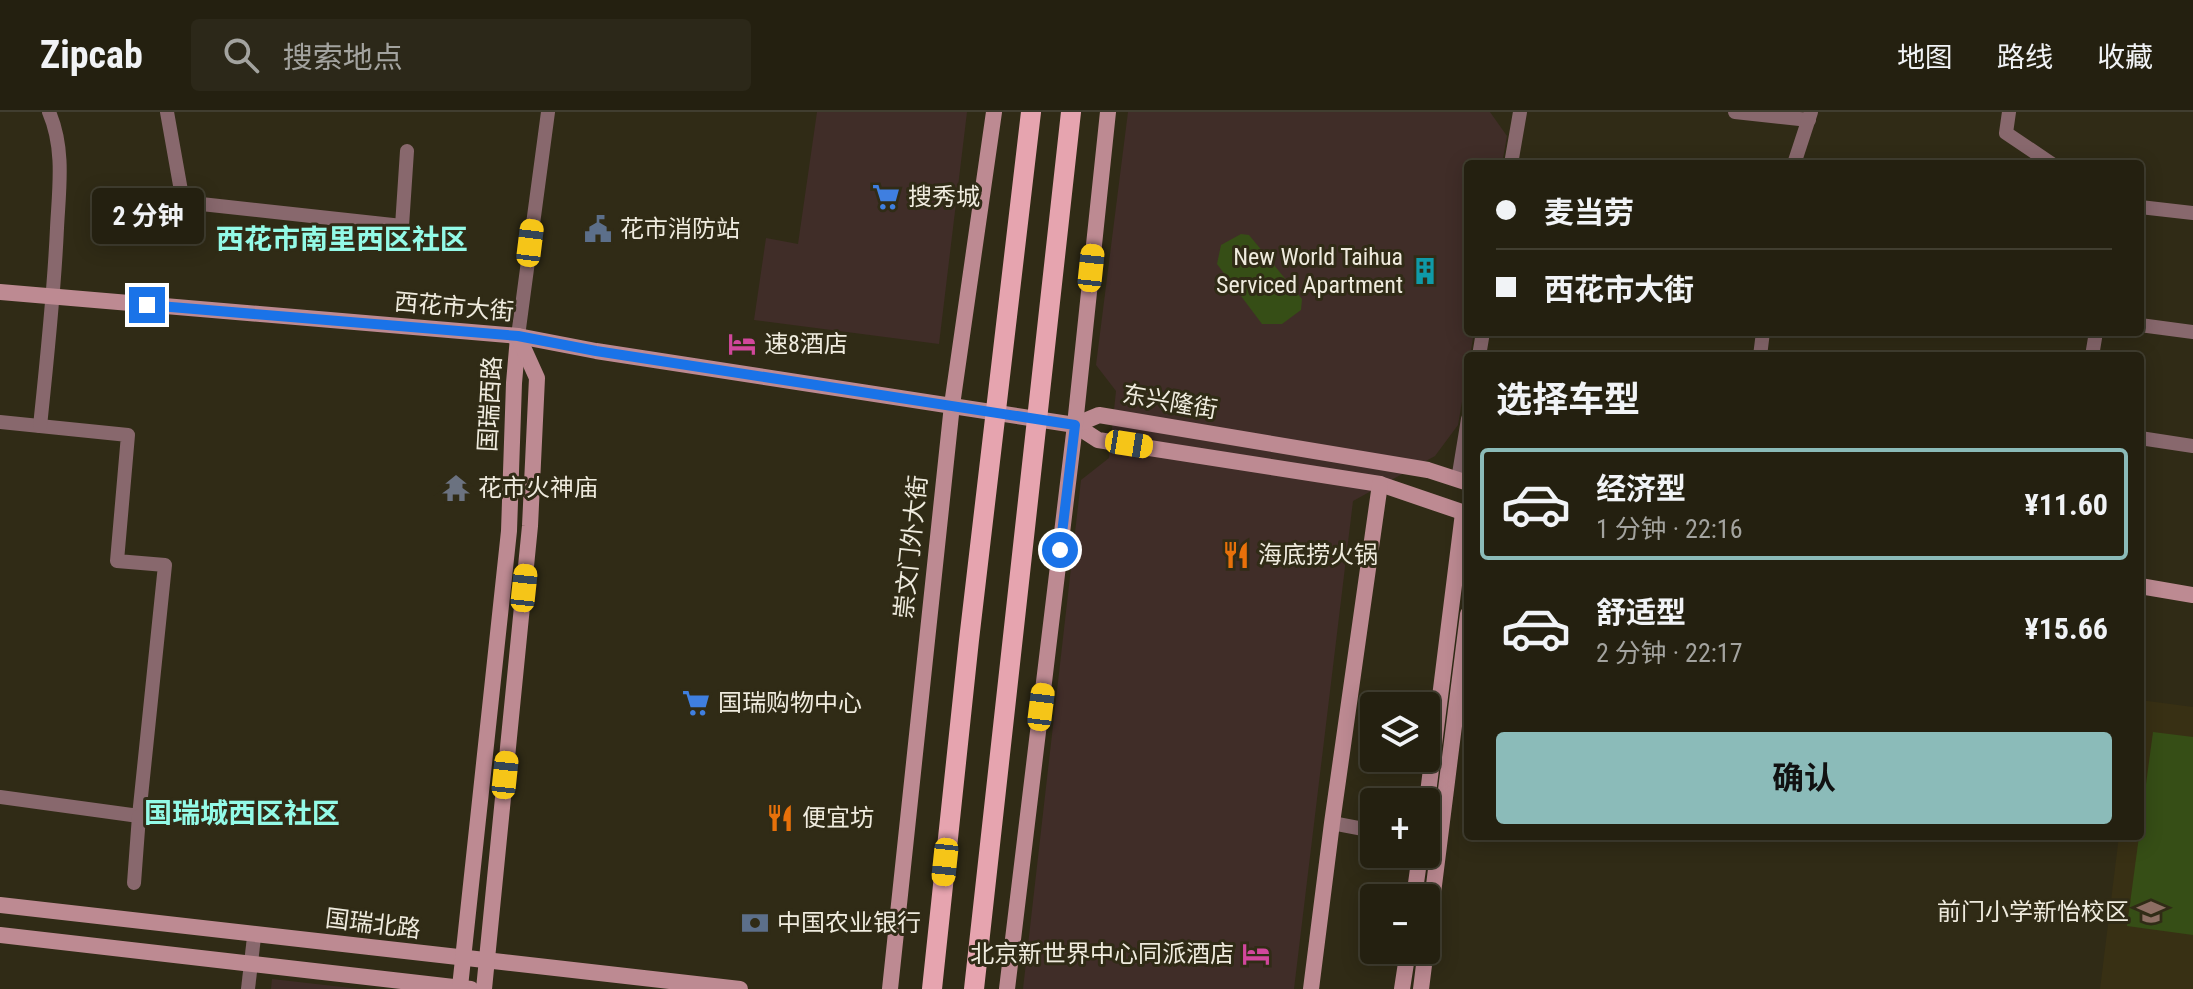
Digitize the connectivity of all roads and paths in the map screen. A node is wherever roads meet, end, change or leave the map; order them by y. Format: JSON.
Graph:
{"nodes":[{"id":1,"x":49,"y":112,"type":"edge"},
{"id":2,"x":167,"y":112,"type":"edge"},
{"id":3,"x":548,"y":112,"type":"edge"},
{"id":4,"x":994,"y":112,"type":"edge"},
{"id":5,"x":1031,"y":112,"type":"edge"},
{"id":6,"x":1071,"y":112,"type":"edge"},
{"id":7,"x":1108,"y":112,"type":"edge"},
{"id":8,"x":1520,"y":112,"type":"edge"},
{"id":9,"x":1735,"y":112,"type":"edge"},
{"id":10,"x":2009,"y":112,"type":"edge"},
{"id":11,"x":1810,"y":116,"type":"edge"},
{"id":12,"x":407,"y":151,"type":"dead end"},
{"id":13,"x":1512,"y":160,"type":"edge"},
{"id":14,"x":1795,"y":160,"type":"edge"},
{"id":15,"x":2046,"y":160,"type":"edge"},
{"id":16,"x":2144,"y":207,"type":"edge"},
{"id":17,"x":2193,"y":213,"type":"edge"},
{"id":18,"x":0,"y":292,"type":"edge"},
{"id":19,"x":54,"y":298,"type":"junction"},
{"id":20,"x":2144,"y":326,"type":"edge"},
{"id":21,"x":2193,"y":332,"type":"edge"},
{"id":22,"x":518,"y":336,"type":"junction"},
{"id":23,"x":952,"y":405,"type":"junction"},
{"id":24,"x":996,"y":413,"type":"junction"},
{"id":25,"x":1036,"y":419,"type":"junction"},
{"id":26,"x":0,"y":422,"type":"edge"},
{"id":27,"x":1075,"y":425,"type":"junction"},
{"id":28,"x":40,"y":426,"type":"junction"},
{"id":29,"x":2144,"y":439,"type":"edge"},
{"id":30,"x":2193,"y":446,"type":"edge"},
{"id":31,"x":1463,"y":482,"type":"edge"},
{"id":32,"x":1380,"y":484,"type":"junction"},
{"id":33,"x":1464,"y":514,"type":"edge"},
{"id":34,"x":1464,"y":522,"type":"edge"},
{"id":35,"x":2144,"y":587,"type":"edge"},
{"id":36,"x":2193,"y":595,"type":"edge"},
{"id":37,"x":1464,"y":640,"type":"edge"},
{"id":38,"x":1429,"y":788,"type":"edge"},
{"id":39,"x":1440,"y":796,"type":"edge"},
{"id":40,"x":0,"y":797,"type":"edge"},
{"id":41,"x":139,"y":816,"type":"junction"},
{"id":42,"x":1332,"y":823,"type":"junction"},
{"id":43,"x":1360,"y":828,"type":"edge"},
{"id":44,"x":1431,"y":868,"type":"edge"},
{"id":45,"x":134,"y":883,"type":"dead end"},
{"id":46,"x":0,"y":905,"type":"edge"},
{"id":47,"x":0,"y":935,"type":"edge"},
{"id":48,"x":254,"y":937,"type":"dead end"},
{"id":49,"x":463,"y":958,"type":"junction"},
{"id":50,"x":487,"y":961,"type":"junction"},
{"id":51,"x":251,"y":963,"type":"junction"},
{"id":52,"x":1406,"y":964,"type":"edge"},
{"id":53,"x":468,"y":988,"type":"edge"},
{"id":54,"x":248,"y":989,"type":"edge"},
{"id":55,"x":484,"y":989,"type":"edge"},
{"id":56,"x":740,"y":989,"type":"edge"},
{"id":57,"x":890,"y":989,"type":"edge"},
{"id":58,"x":932,"y":989,"type":"edge"},
{"id":59,"x":974,"y":989,"type":"edge"},
{"id":60,"x":1007,"y":989,"type":"edge"},
{"id":61,"x":1311,"y":989,"type":"edge"},
{"id":62,"x":1402,"y":989,"type":"edge"},
{"id":63,"x":1421,"y":989,"type":"edge"}],
"edges":[{"from":1,"to":19,"type":"street"},
{"from":2,"to":12,"type":"street"},
{"from":3,"to":22,"type":"street"},
{"from":4,"to":23,"type":"street","name":"崇文门外大街"},
{"from":5,"to":24,"type":"main road"},
{"from":6,"to":25,"type":"main road"},
{"from":7,"to":27,"type":"street"},
{"from":8,"to":13,"type":"street"},
{"from":9,"to":11,"type":"street"},
{"from":10,"to":15,"type":"street"},
{"from":11,"to":14,"type":"street"},
{"from":16,"to":17,"type":"street"},
{"from":18,"to":19,"type":"street","name":"西花市大街"},
{"from":19,"to":22,"type":"street","name":"西花市大街"},
{"from":19,"to":28,"type":"street"},
{"from":20,"to":21,"type":"street"},
{"from":22,"to":23,"type":"street","name":"西花市大街"},
{"from":22,"to":49,"type":"street","name":"国瑞西路"},
{"from":22,"to":50,"type":"street","name":"国瑞西路"},
{"from":23,"to":24,"type":"street","name":"西花市大街"},
{"from":23,"to":57,"type":"street","name":"崇文门外大街"},
{"from":24,"to":25,"type":"street","name":"西花市大街"},
{"from":24,"to":58,"type":"main road"},
{"from":25,"to":27,"type":"street","name":"西花市大街"},
{"from":25,"to":59,"type":"main road"},
{"from":26,"to":28,"type":"street"},
{"from":27,"to":31,"type":"street","name":"东兴隆街"},
{"from":27,"to":32,"type":"street","name":"东兴隆街"},
{"from":27,"to":60,"type":"street"},
{"from":28,"to":41,"type":"street"},
{"from":29,"to":30,"type":"street"},
{"from":32,"to":33,"type":"street","name":"东兴隆街"},
{"from":32,"to":42,"type":"street"},
{"from":34,"to":38,"type":"street"},
{"from":35,"to":36,"type":"street"},
{"from":37,"to":39,"type":"street"},
{"from":40,"to":41,"type":"street"},
{"from":41,"to":45,"type":"street"},
{"from":42,"to":43,"type":"street"},
{"from":42,"to":61,"type":"street"},
{"from":44,"to":63,"type":"street"},
{"from":46,"to":49,"type":"street","name":"国瑞北路"},
{"from":47,"to":51,"type":"street"},
{"from":48,"to":51,"type":"street"},
{"from":49,"to":50,"type":"street","name":"国瑞北路"},
{"from":49,"to":53,"type":"street","name":"国瑞西路"},
{"from":50,"to":55,"type":"street","name":"国瑞西路"},
{"from":50,"to":56,"type":"street","name":"国瑞北路"},
{"from":51,"to":53,"type":"street"},
{"from":51,"to":54,"type":"street"},
{"from":52,"to":62,"type":"street"}]}
